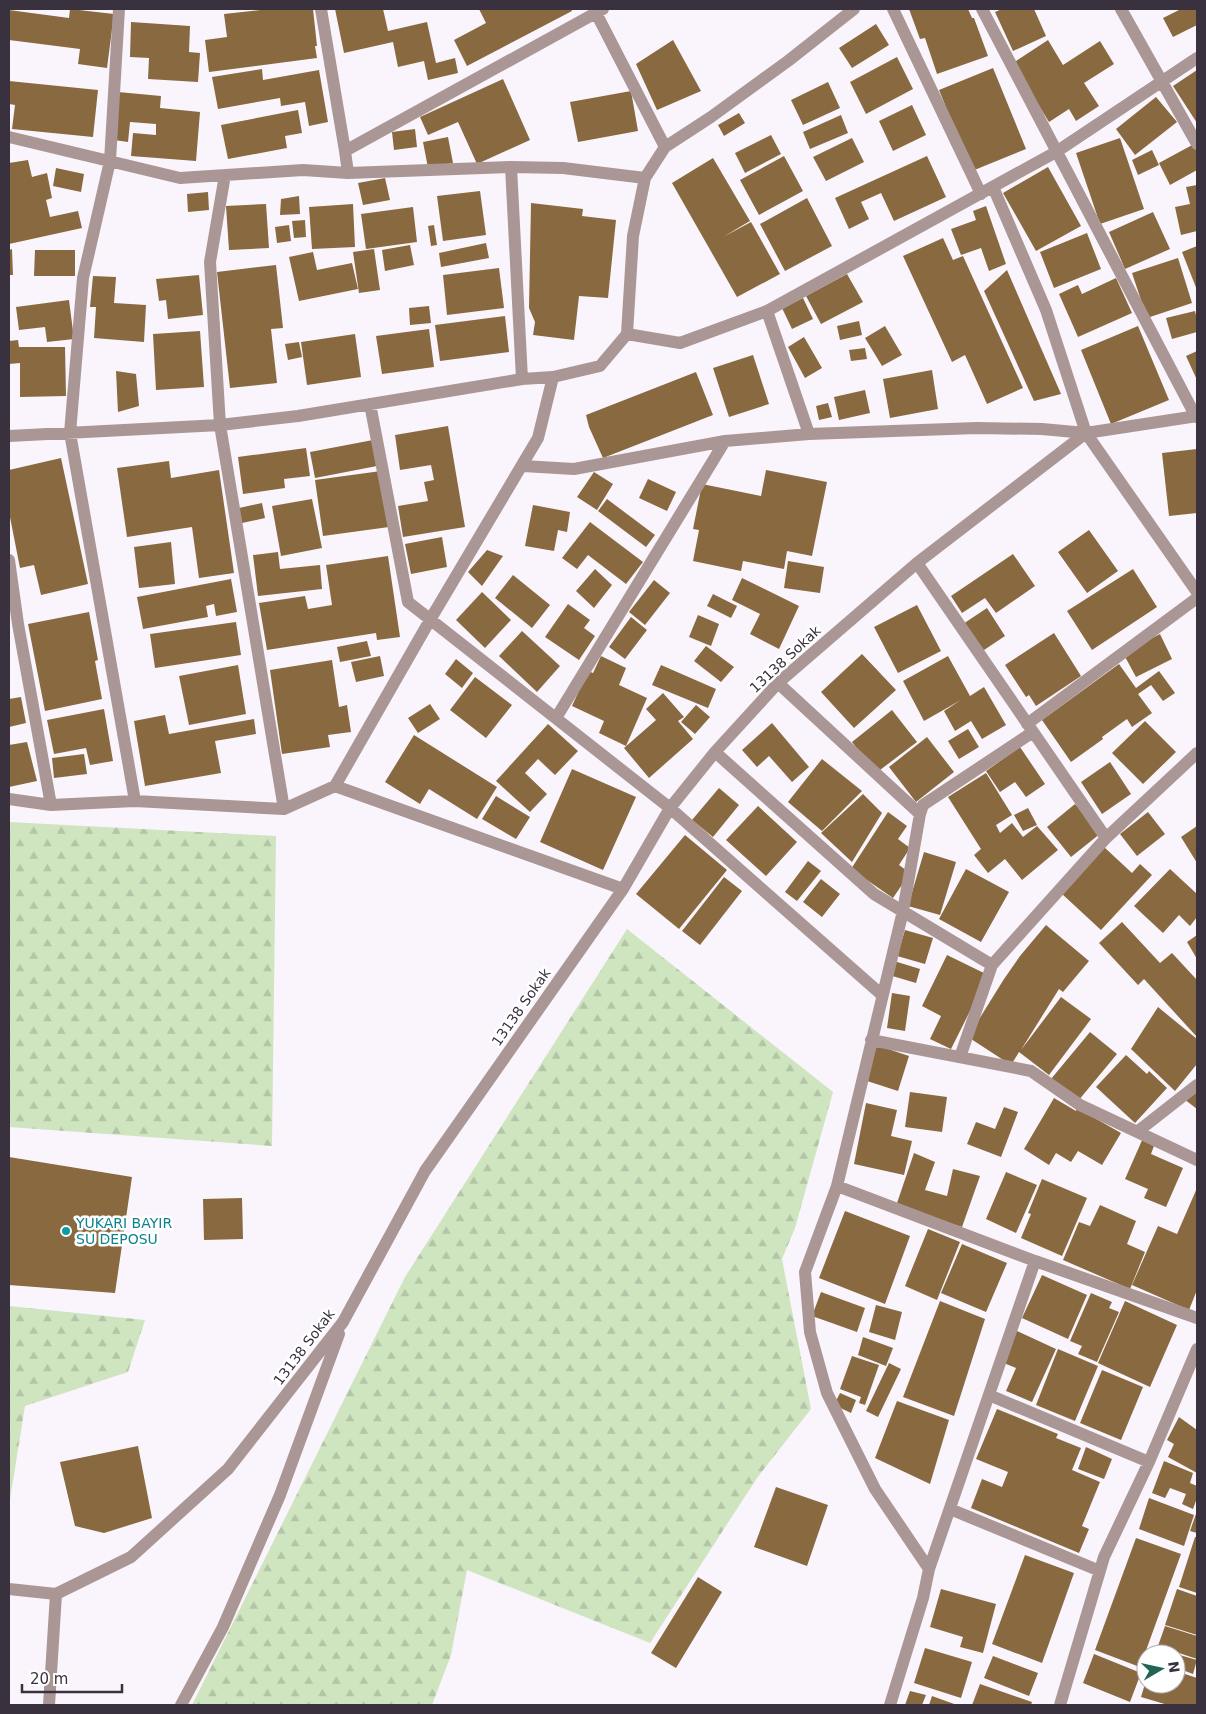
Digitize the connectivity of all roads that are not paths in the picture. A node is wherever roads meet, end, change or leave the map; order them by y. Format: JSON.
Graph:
{"nodes":[{"id":1,"x":119,"y":9,"type":"edge"},
{"id":2,"x":321,"y":9,"type":"edge"},
{"id":3,"x":854,"y":9,"type":"edge"},
{"id":4,"x":893,"y":9,"type":"edge"},
{"id":5,"x":982,"y":9,"type":"edge"},
{"id":6,"x":1121,"y":9,"type":"edge"},
{"id":7,"x":598,"y":10,"type":"edge"},
{"id":8,"x":1197,"y":58,"type":"edge"},
{"id":9,"x":1163,"y":82,"type":"junction"},
{"id":10,"x":9,"y":137,"type":"edge"},
{"id":11,"x":1197,"y":144,"type":"edge"},
{"id":12,"x":665,"y":147,"type":"junction"},
{"id":13,"x":345,"y":150,"type":"junction"},
{"id":14,"x":1056,"y":152,"type":"junction"},
{"id":15,"x":110,"y":161,"type":"junction"},
{"id":16,"x":511,"y":167,"type":"junction"},
{"id":17,"x":348,"y":173,"type":"junction"},
{"id":18,"x":225,"y":175,"type":"junction"},
{"id":19,"x":645,"y":178,"type":"junction"},
{"id":20,"x":993,"y":187,"type":"junction"},
{"id":21,"x":981,"y":194,"type":"junction"},
{"id":22,"x":767,"y":310,"type":"junction"},
{"id":23,"x":626,"y":334,"type":"junction"},
{"id":24,"x":553,"y":377,"type":"junction"},
{"id":25,"x":522,"y":379,"type":"junction"},
{"id":26,"x":370,"y":404,"type":"junction"},
{"id":27,"x":1197,"y":416,"type":"edge"},
{"id":28,"x":220,"y":425,"type":"junction"},
{"id":29,"x":70,"y":432,"type":"junction"},
{"id":30,"x":1086,"y":433,"type":"junction"},
{"id":31,"x":808,"y":434,"type":"junction"},
{"id":32,"x":9,"y":436,"type":"edge"},
{"id":33,"x":725,"y":442,"type":"junction"},
{"id":34,"x":523,"y":466,"type":"junction"},
{"id":35,"x":9,"y":560,"type":"edge"},
{"id":36,"x":918,"y":563,"type":"junction"},
{"id":37,"x":1197,"y":592,"type":"edge"},
{"id":38,"x":1197,"y":598,"type":"edge"},
{"id":39,"x":430,"y":620,"type":"junction"},
{"id":40,"x":13,"y":625,"type":"edge"},
{"id":41,"x":778,"y":683,"type":"junction"},
{"id":42,"x":556,"y":718,"type":"junction"},
{"id":43,"x":1030,"y":728,"type":"junction"},
{"id":44,"x":715,"y":752,"type":"junction"},
{"id":45,"x":1197,"y":753,"type":"edge"},
{"id":46,"x":334,"y":786,"type":"junction"},
{"id":47,"x":9,"y":799,"type":"edge"},
{"id":48,"x":136,"y":801,"type":"junction"},
{"id":49,"x":51,"y":805,"type":"junction"},
{"id":50,"x":670,"y":808,"type":"junction"},
{"id":51,"x":284,"y":809,"type":"junction"},
{"id":52,"x":920,"y":814,"type":"junction"},
{"id":53,"x":1106,"y":838,"type":"junction"},
{"id":54,"x":623,"y":888,"type":"junction"},
{"id":55,"x":903,"y":911,"type":"junction"},
{"id":56,"x":992,"y":965,"type":"junction"},
{"id":57,"x":882,"y":995,"type":"junction"},
{"id":58,"x":872,"y":1040,"type":"junction"},
{"id":59,"x":960,"y":1058,"type":"junction"},
{"id":60,"x":1197,"y":1085,"type":"edge"},
{"id":61,"x":1137,"y":1132,"type":"junction"},
{"id":62,"x":1197,"y":1160,"type":"edge"},
{"id":63,"x":837,"y":1186,"type":"junction"},
{"id":64,"x":1035,"y":1261,"type":"junction"},
{"id":65,"x":1197,"y":1318,"type":"edge"},
{"id":66,"x":343,"y":1322,"type":"junction"},
{"id":67,"x":1197,"y":1349,"type":"edge"},
{"id":68,"x":989,"y":1395,"type":"junction"},
{"id":69,"x":1149,"y":1462,"type":"junction"},
{"id":70,"x":950,"y":1509,"type":"junction"},
{"id":71,"x":929,"y":1569,"type":"junction"},
{"id":72,"x":1100,"y":1571,"type":"junction"},
{"id":73,"x":9,"y":1589,"type":"edge"},
{"id":74,"x":56,"y":1594,"type":"junction"},
{"id":75,"x":49,"y":1705,"type":"edge"},
{"id":76,"x":181,"y":1705,"type":"edge"},
{"id":77,"x":890,"y":1705,"type":"edge"},
{"id":78,"x":1060,"y":1705,"type":"edge"}],
"edges":[{"from":1,"to":15,"type":"street"},
{"from":2,"to":13,"type":"street"},
{"from":3,"to":12,"type":"street"},
{"from":4,"to":21,"type":"street"},
{"from":5,"to":14,"type":"street"},
{"from":6,"to":9,"type":"street"},
{"from":7,"to":12,"type":"street"},
{"from":7,"to":13,"type":"street"},
{"from":8,"to":9,"type":"street"},
{"from":9,"to":11,"type":"street"},
{"from":9,"to":14,"type":"street"},
{"from":10,"to":15,"type":"street"},
{"from":12,"to":19,"type":"street"},
{"from":13,"to":17,"type":"street"},
{"from":14,"to":20,"type":"street"},
{"from":14,"to":27,"type":"street"},
{"from":15,"to":18,"type":"street"},
{"from":15,"to":29,"type":"street"},
{"from":16,"to":17,"type":"street"},
{"from":16,"to":19,"type":"street"},
{"from":16,"to":25,"type":"street"},
{"from":17,"to":18,"type":"street"},
{"from":18,"to":28,"type":"street"},
{"from":19,"to":23,"type":"street"},
{"from":20,"to":21,"type":"street"},
{"from":20,"to":30,"type":"street"},
{"from":21,"to":22,"type":"street"},
{"from":22,"to":23,"type":"street"},
{"from":22,"to":31,"type":"street"},
{"from":23,"to":24,"type":"street"},
{"from":24,"to":25,"type":"street"},
{"from":24,"to":34,"type":"street"},
{"from":25,"to":26,"type":"street"},
{"from":26,"to":28,"type":"street"},
{"from":26,"to":39,"type":"street"},
{"from":27,"to":30,"type":"street"},
{"from":28,"to":29,"type":"street"},
{"from":28,"to":51,"type":"street"},
{"from":29,"to":32,"type":"street"},
{"from":29,"to":48,"type":"street"},
{"from":30,"to":31,"type":"street"},
{"from":30,"to":36,"type":"street","name":"13138 Sokak"},
{"from":30,"to":37,"type":"street"},
{"from":31,"to":33,"type":"street"},
{"from":33,"to":34,"type":"street"},
{"from":33,"to":42,"type":"street"},
{"from":34,"to":39,"type":"street"},
{"from":35,"to":40,"type":"street"},
{"from":36,"to":41,"type":"street","name":"13138 Sokak"},
{"from":36,"to":43,"type":"street"},
{"from":38,"to":43,"type":"street"},
{"from":39,"to":42,"type":"street"},
{"from":39,"to":46,"type":"street"},
{"from":40,"to":49,"type":"street"},
{"from":41,"to":44,"type":"street","name":"13138 Sokak"},
{"from":41,"to":52,"type":"street"},
{"from":42,"to":50,"type":"street"},
{"from":43,"to":52,"type":"street"},
{"from":43,"to":53,"type":"street"},
{"from":44,"to":50,"type":"street","name":"13138 Sokak"},
{"from":44,"to":55,"type":"street"},
{"from":45,"to":53,"type":"street"},
{"from":46,"to":51,"type":"street"},
{"from":46,"to":54,"type":"street"},
{"from":47,"to":49,"type":"street"},
{"from":48,"to":49,"type":"street"},
{"from":48,"to":51,"type":"street"},
{"from":50,"to":54,"type":"street","name":"13138 Sokak"},
{"from":50,"to":57,"type":"street"},
{"from":52,"to":55,"type":"street"},
{"from":53,"to":56,"type":"street"},
{"from":54,"to":66,"type":"street","name":"13138 Sokak"},
{"from":55,"to":56,"type":"street"},
{"from":55,"to":57,"type":"street"},
{"from":56,"to":59,"type":"street"},
{"from":57,"to":58,"type":"street"},
{"from":58,"to":59,"type":"street"},
{"from":58,"to":63,"type":"street"},
{"from":59,"to":61,"type":"street"},
{"from":60,"to":61,"type":"street"},
{"from":61,"to":62,"type":"street"},
{"from":63,"to":64,"type":"street"},
{"from":63,"to":71,"type":"street"},
{"from":64,"to":65,"type":"street"},
{"from":64,"to":68,"type":"street"},
{"from":66,"to":74,"type":"street","name":"13138 Sokak"},
{"from":66,"to":76,"type":"street"},
{"from":67,"to":69,"type":"street"},
{"from":68,"to":69,"type":"street"},
{"from":68,"to":70,"type":"street"},
{"from":69,"to":72,"type":"street"},
{"from":70,"to":71,"type":"street"},
{"from":70,"to":72,"type":"street"},
{"from":71,"to":77,"type":"street"},
{"from":72,"to":78,"type":"street"},
{"from":73,"to":74,"type":"street"},
{"from":74,"to":75,"type":"street"}]}
